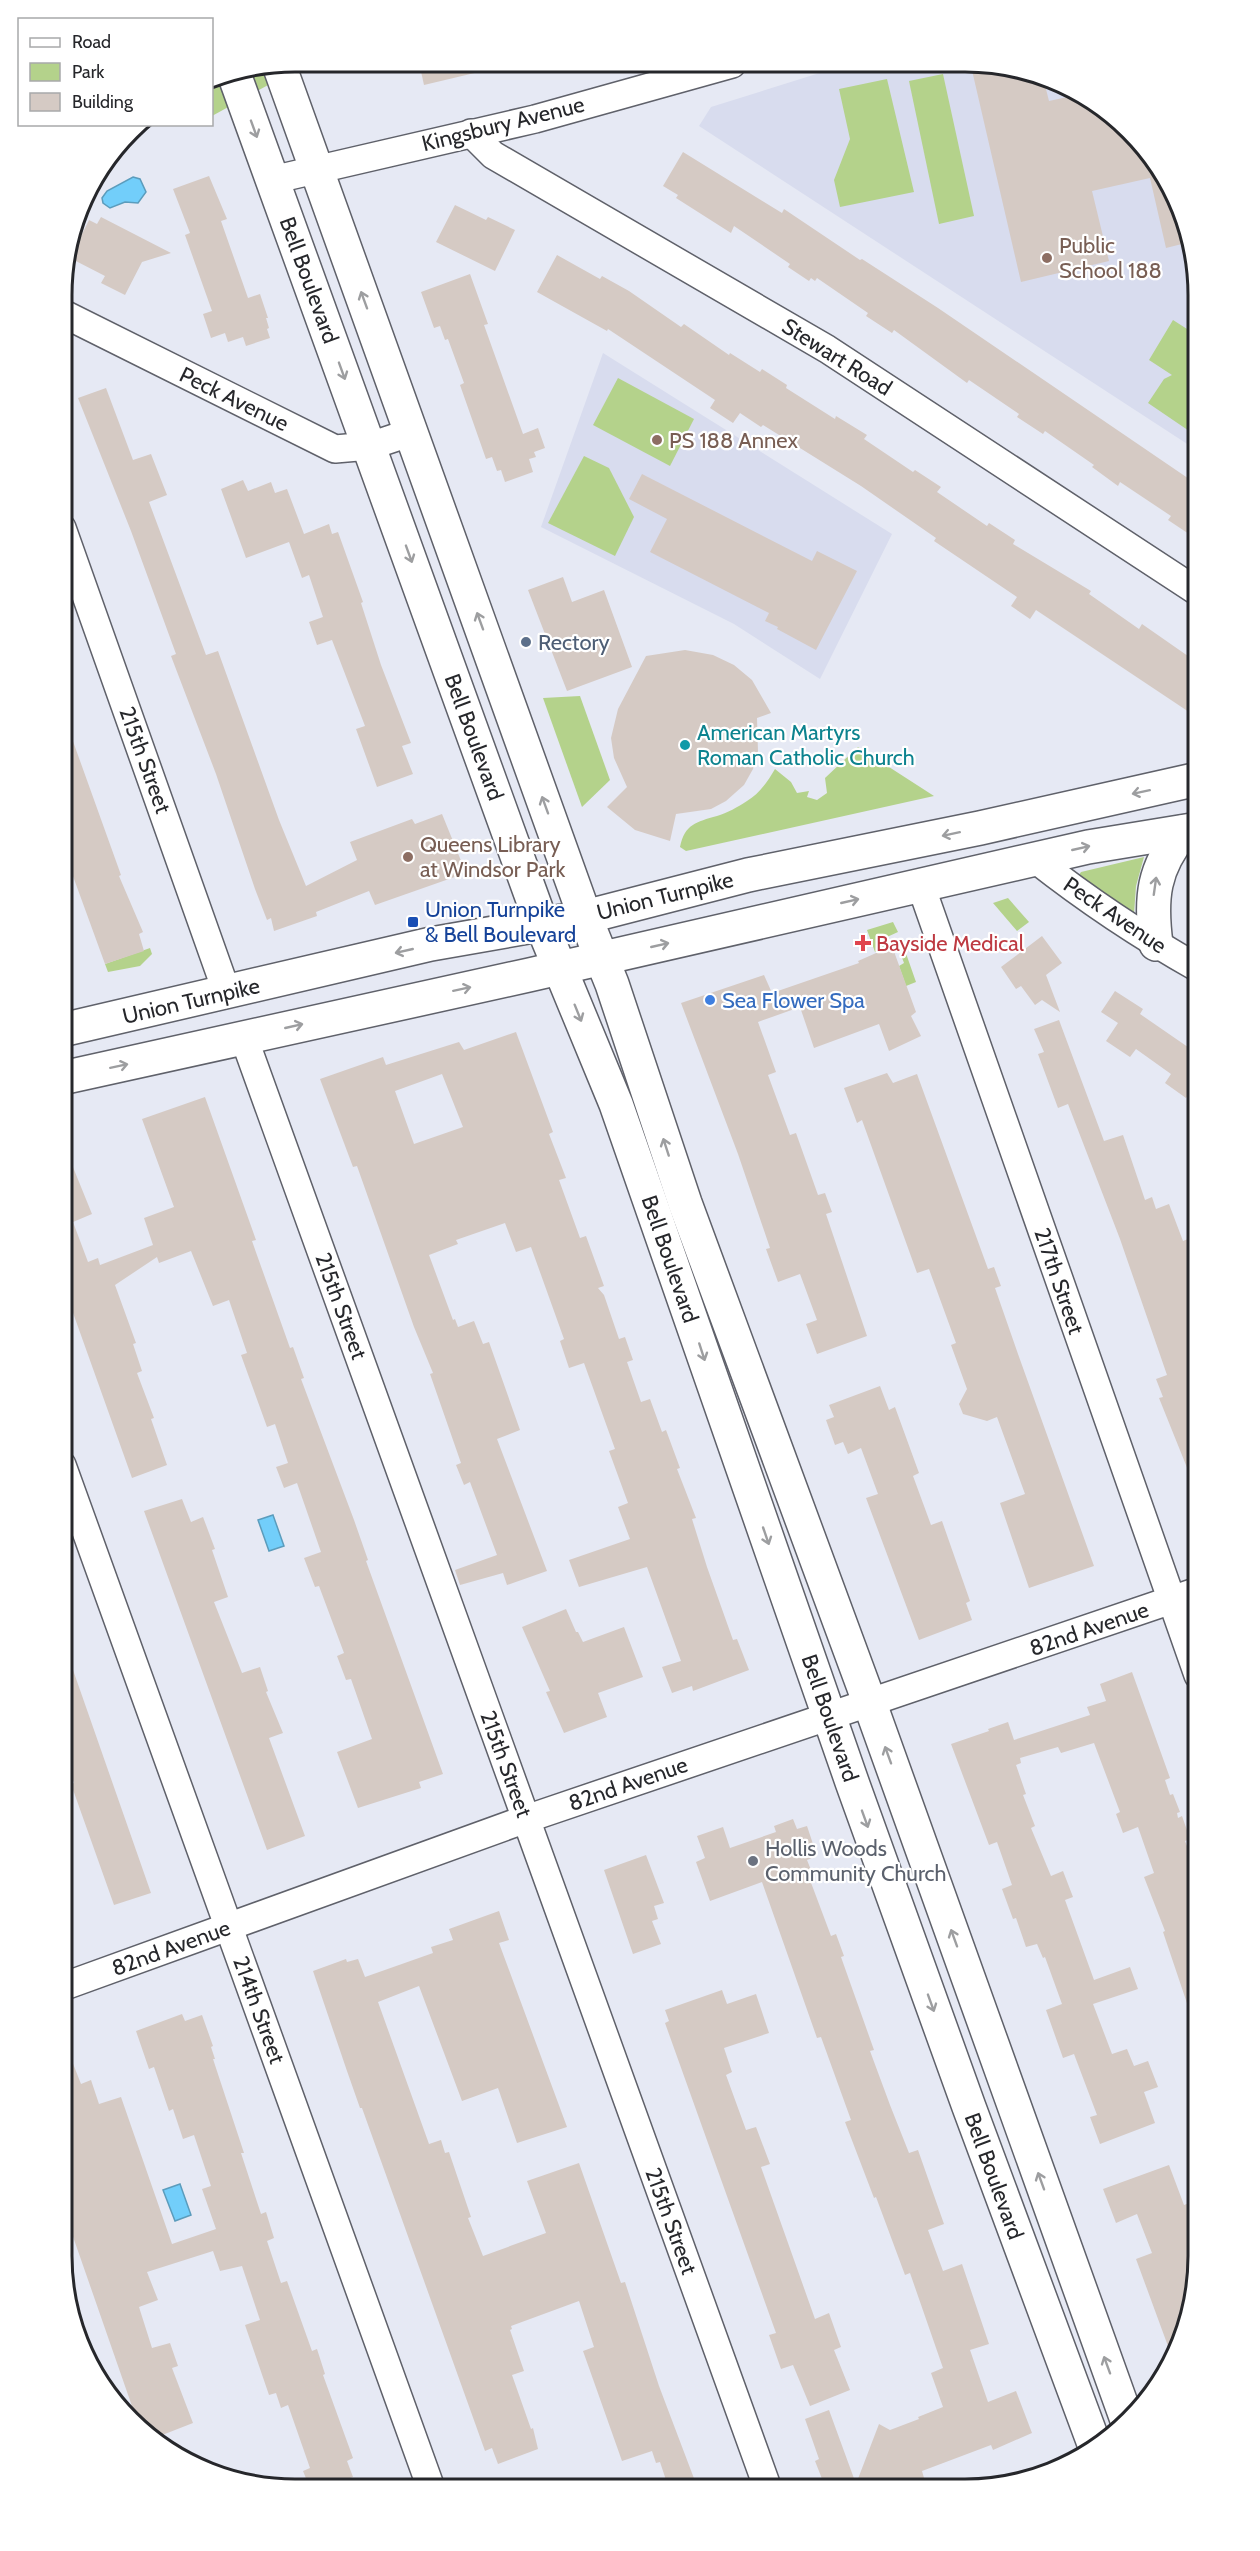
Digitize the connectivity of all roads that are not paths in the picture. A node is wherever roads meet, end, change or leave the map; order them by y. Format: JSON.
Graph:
{"nodes":[{"id":1,"x":281,"y":72,"type":"edge"},
{"id":2,"x":703,"y":72,"type":"edge"},
{"id":3,"x":236,"y":80,"type":"edge"},
{"id":4,"x":471,"y":133,"type":"junction"},
{"id":5,"x":316,"y":169,"type":"junction"},
{"id":6,"x":272,"y":180,"type":"junction"},
{"id":7,"x":72,"y":318,"type":"edge"},
{"id":8,"x":412,"y":432,"type":"junction"},
{"id":9,"x":370,"y":446,"type":"junction"},
{"id":10,"x":72,"y":556,"type":"edge"},
{"id":11,"x":1188,"y":584,"type":"edge"},
{"id":12,"x":1188,"y":781,"type":"edge"},
{"id":13,"x":1188,"y":831,"type":"edge"},
{"id":14,"x":1188,"y":834,"type":"edge"},
{"id":15,"x":1035,"y":859,"type":"junction"},
{"id":16,"x":921,"y":886,"type":"junction"},
{"id":17,"x":585,"y":916,"type":"junction"},
{"id":18,"x":542,"y":925,"type":"junction"},
{"id":19,"x":1156,"y":944,"type":"junction"},
{"id":20,"x":603,"y":958,"type":"junction"},
{"id":21,"x":1188,"y":962,"type":"edge"},
{"id":22,"x":560,"y":967,"type":"junction"},
{"id":23,"x":227,"y":993,"type":"junction"},
{"id":24,"x":72,"y":1028,"type":"edge"},
{"id":25,"x":244,"y":1038,"type":"junction"},
{"id":26,"x":72,"y":1076,"type":"edge"},
{"id":27,"x":72,"y":1493,"type":"edge"},
{"id":28,"x":1188,"y":1594,"type":"edge"},
{"id":29,"x":1171,"y":1600,"type":"junction"},
{"id":30,"x":1188,"y":1647,"type":"edge"},
{"id":31,"x":870,"y":1704,"type":"junction"},
{"id":32,"x":828,"y":1715,"type":"junction"},
{"id":33,"x":526,"y":1820,"type":"junction"},
{"id":34,"x":229,"y":1927,"type":"junction"},
{"id":35,"x":72,"y":1983,"type":"edge"},
{"id":36,"x":1124,"y":2413,"type":"edge"},
{"id":37,"x":1092,"y":2439,"type":"edge"},
{"id":38,"x":428,"y":2479,"type":"edge"},
{"id":39,"x":764,"y":2479,"type":"edge"}],
"edges":[{"from":1,"to":5,"type":"street","name":"Bell Boulevard"},
{"from":2,"to":4,"type":"street","name":"Kingsbury Avenue"},
{"from":3,"to":6,"type":"street","name":"Bell Boulevard","one_way":true},
{"from":4,"to":5,"type":"street","name":"Kingsbury Avenue"},
{"from":4,"to":11,"type":"street","name":"Stewart Road"},
{"from":5,"to":6,"type":"street","name":"Kingsbury Avenue"},
{"from":8,"to":5,"type":"street","name":"Bell Boulevard","one_way":true},
{"from":6,"to":9,"type":"street","name":"Bell Boulevard","one_way":true},
{"from":7,"to":9,"type":"street","name":"Peck Avenue"},
{"from":8,"to":9,"type":"street","name":"Peck Avenue"},
{"from":17,"to":8,"type":"street","name":"Bell Boulevard","one_way":true},
{"from":9,"to":18,"type":"street","name":"Bell Boulevard","one_way":true},
{"from":10,"to":23,"type":"street","name":"215th Street"},
{"from":12,"to":17,"type":"street","name":"Union Turnpike","one_way":true},
{"from":15,"to":13,"type":"street","name":"Union Turnpike","one_way":true},
{"from":19,"to":14,"type":"street","one_way":true},
{"from":15,"to":16,"type":"street","name":"Union Turnpike"},
{"from":15,"to":19,"type":"street","name":"Peck Avenue"},
{"from":20,"to":16,"type":"street","name":"Union Turnpike","one_way":true},
{"from":16,"to":29,"type":"street","name":"217th Street"},
{"from":17,"to":18,"type":"street","name":"Union Turnpike"},
{"from":17,"to":20,"type":"street","name":"Bell Boulevard"},
{"from":18,"to":22,"type":"street","name":"Bell Boulevard"},
{"from":18,"to":23,"type":"street","name":"Union Turnpike","one_way":true},
{"from":19,"to":21,"type":"street","name":"Peck Avenue"},
{"from":20,"to":22,"type":"street","name":"Union Turnpike"},
{"from":31,"to":20,"type":"street","name":"Bell Boulevard","one_way":true},
{"from":25,"to":22,"type":"street","name":"Union Turnpike","one_way":true},
{"from":22,"to":32,"type":"street","name":"Bell Boulevard","one_way":true},
{"from":23,"to":24,"type":"street","name":"Union Turnpike"},
{"from":26,"to":25,"type":"street","name":"Union Turnpike","one_way":true},
{"from":25,"to":33,"type":"street","name":"215th Street"},
{"from":27,"to":34,"type":"street","name":"214th Street"},
{"from":28,"to":29,"type":"street","name":"82nd Avenue"},
{"from":29,"to":30,"type":"street","name":"217th Street"},
{"from":29,"to":31,"type":"street","name":"82nd Avenue"},
{"from":31,"to":32,"type":"street","name":"82nd Avenue"},
{"from":36,"to":31,"type":"street","name":"Bell Boulevard","one_way":true},
{"from":32,"to":33,"type":"street","name":"82nd Avenue"},
{"from":32,"to":37,"type":"street","name":"Bell Boulevard","one_way":true},
{"from":33,"to":34,"type":"street","name":"82nd Avenue"},
{"from":33,"to":39,"type":"street","name":"215th Street"},
{"from":34,"to":35,"type":"street","name":"82nd Avenue"},
{"from":34,"to":38,"type":"street","name":"214th Street"}]}
